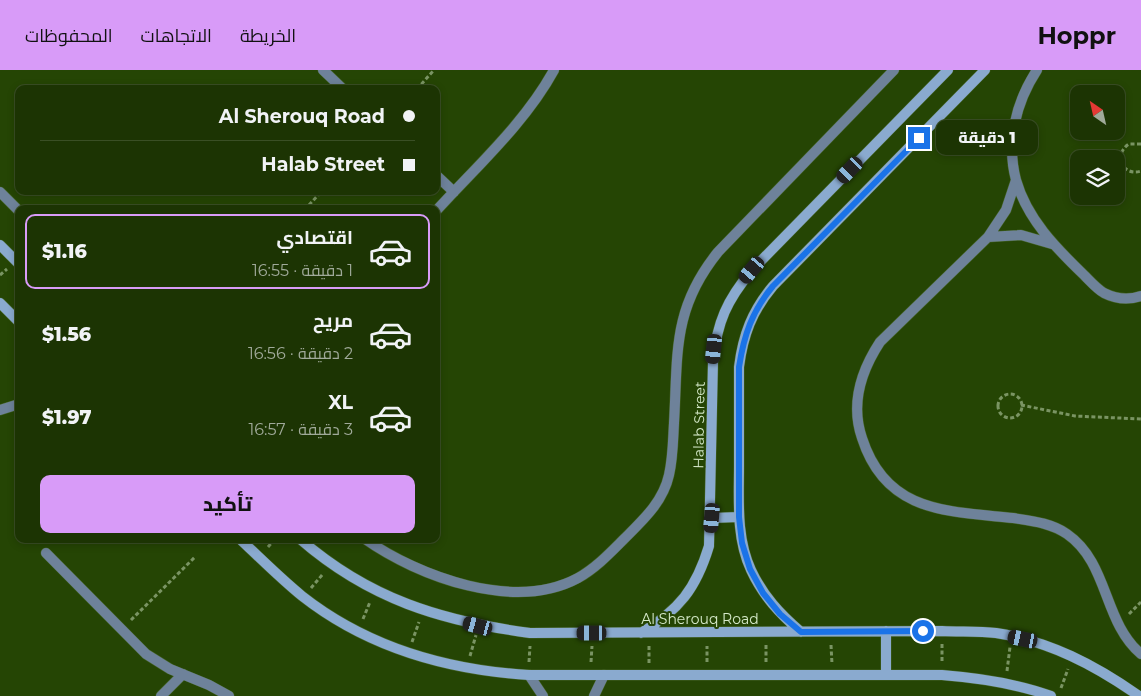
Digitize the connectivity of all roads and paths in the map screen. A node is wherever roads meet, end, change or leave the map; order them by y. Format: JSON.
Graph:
{"nodes":[{"id":1,"x":323,"y":70,"type":"edge"},
{"id":2,"x":434,"y":70,"type":"edge"},
{"id":3,"x":554,"y":70,"type":"edge"},
{"id":4,"x":894,"y":70,"type":"edge"},
{"id":5,"x":948,"y":70,"type":"edge"},
{"id":6,"x":985,"y":70,"type":"edge"},
{"id":7,"x":1037,"y":70,"type":"edge"},
{"id":8,"x":339,"y":85,"type":"edge"},
{"id":9,"x":421,"y":85,"type":"edge"},
{"id":10,"x":1141,"y":144,"type":"edge"},
{"id":11,"x":1141,"y":171,"type":"edge"},
{"id":12,"x":440,"y":179,"type":"edge"},
{"id":13,"x":1016,"y":180,"type":"junction"},
{"id":14,"x":0,"y":192,"type":"edge"},
{"id":15,"x":454,"y":192,"type":"junction"},
{"id":16,"x":319,"y":195,"type":"edge"},
{"id":17,"x":310,"y":205,"type":"edge"},
{"id":18,"x":15,"y":207,"type":"edge"},
{"id":19,"x":440,"y":207,"type":"edge"},
{"id":20,"x":988,"y":237,"type":"junction"},
{"id":21,"x":1052,"y":244,"type":"junction"},
{"id":22,"x":0,"y":245,"type":"edge"},
{"id":23,"x":15,"y":260,"type":"edge"},
{"id":24,"x":1141,"y":296,"type":"edge"},
{"id":25,"x":0,"y":303,"type":"edge"},
{"id":26,"x":15,"y":318,"type":"edge"},
{"id":27,"x":15,"y":405,"type":"edge"},
{"id":28,"x":1022,"y":405,"type":"junction"},
{"id":29,"x":0,"y":410,"type":"edge"},
{"id":30,"x":1141,"y":419,"type":"edge"},
{"id":31,"x":739,"y":517,"type":"junction"},
{"id":32,"x":712,"y":518,"type":"junction"},
{"id":33,"x":244,"y":543,"type":"edge"},
{"id":34,"x":305,"y":543,"type":"edge"},
{"id":35,"x":372,"y":543,"type":"edge"},
{"id":36,"x":46,"y":553,"type":"dead end"},
{"id":37,"x":195,"y":557,"type":"dead end"},
{"id":38,"x":332,"y":564,"type":"junction"},
{"id":39,"x":375,"y":590,"type":"junction"},
{"id":40,"x":304,"y":597,"type":"junction"},
{"id":41,"x":423,"y":612,"type":"junction"},
{"id":42,"x":478,"y":626,"type":"junction"},
{"id":43,"x":122,"y":630,"type":"junction"},
{"id":44,"x":358,"y":631,"type":"junction"},
{"id":45,"x":886,"y":631,"type":"junction"},
{"id":46,"x":942,"y":631,"type":"junction"},
{"id":47,"x":766,"y":632,"type":"junction"},
{"id":48,"x":801,"y":632,"type":"junction"},
{"id":49,"x":830,"y":632,"type":"junction"},
{"id":50,"x":530,"y":633,"type":"junction"},
{"id":51,"x":592,"y":633,"type":"junction"},
{"id":52,"x":645,"y":633,"type":"junction"},
{"id":53,"x":707,"y":633,"type":"junction"},
{"id":54,"x":1012,"y":637,"type":"junction"},
{"id":55,"x":408,"y":653,"type":"junction"},
{"id":56,"x":1141,"y":654,"type":"edge"},
{"id":57,"x":1073,"y":656,"type":"junction"},
{"id":58,"x":467,"y":669,"type":"junction"},
{"id":59,"x":183,"y":674,"type":"junction"},
{"id":60,"x":886,"y":674,"type":"junction"},
{"id":61,"x":528,"y":675,"type":"junction"},
{"id":62,"x":591,"y":675,"type":"junction"},
{"id":63,"x":604,"y":675,"type":"junction"},
{"id":64,"x":648,"y":675,"type":"junction"},
{"id":65,"x":706,"y":675,"type":"junction"},
{"id":66,"x":766,"y":675,"type":"junction"},
{"id":67,"x":832,"y":675,"type":"junction"},
{"id":68,"x":942,"y":676,"type":"junction"},
{"id":69,"x":1006,"y":682,"type":"junction"},
{"id":70,"x":161,"y":696,"type":"edge"},
{"id":71,"x":229,"y":696,"type":"edge"},
{"id":72,"x":543,"y":696,"type":"edge"},
{"id":73,"x":594,"y":696,"type":"edge"},
{"id":74,"x":1051,"y":696,"type":"edge"},
{"id":75,"x":1058,"y":696,"type":"edge"},
{"id":76,"x":1139,"y":696,"type":"edge"}],
"edges":[{"from":1,"to":8,"type":"street"},
{"from":2,"to":9,"type":"path"},
{"from":3,"to":15,"type":"street"},
{"from":4,"to":35,"type":"street"},
{"from":5,"to":32,"type":"street","name":"Halab Street"},
{"from":6,"to":31,"type":"street"},
{"from":7,"to":13,"type":"street"},
{"from":10,"to":11,"type":"path"},
{"from":12,"to":15,"type":"street"},
{"from":13,"to":20,"type":"street"},
{"from":13,"to":21,"type":"street"},
{"from":14,"to":18,"type":"street"},
{"from":15,"to":19,"type":"street"},
{"from":16,"to":17,"type":"path"},
{"from":20,"to":21,"type":"street"},
{"from":20,"to":56,"type":"street"},
{"from":21,"to":24,"type":"street"},
{"from":22,"to":23,"type":"street"},
{"from":25,"to":26,"type":"street"},
{"from":27,"to":29,"type":"street"},
{"from":28,"to":28,"type":"path"},
{"from":28,"to":30,"type":"path"},
{"from":31,"to":32,"type":"street"},
{"from":31,"to":48,"type":"street"},
{"from":32,"to":52,"type":"street","name":"Halab Street"},
{"from":33,"to":40,"type":"street"},
{"from":34,"to":38,"type":"street","name":"Al Sherouq Road"},
{"from":36,"to":43,"type":"street"},
{"from":37,"to":43,"type":"path"},
{"from":38,"to":39,"type":"street","name":"Al Sherouq Road"},
{"from":38,"to":40,"type":"path"},
{"from":39,"to":41,"type":"street","name":"Al Sherouq Road"},
{"from":39,"to":44,"type":"path"},
{"from":40,"to":44,"type":"street"},
{"from":41,"to":42,"type":"street","name":"Al Sherouq Road"},
{"from":41,"to":55,"type":"path"},
{"from":42,"to":50,"type":"street","name":"Al Sherouq Road"},
{"from":42,"to":58,"type":"path"},
{"from":43,"to":59,"type":"street"},
{"from":44,"to":55,"type":"street"},
{"from":45,"to":46,"type":"street","name":"Al Sherouq Road"},
{"from":45,"to":49,"type":"street","name":"Al Sherouq Road"},
{"from":45,"to":60,"type":"street"},
{"from":46,"to":54,"type":"street","name":"Al Sherouq Road"},
{"from":46,"to":68,"type":"path"},
{"from":47,"to":48,"type":"street","name":"Al Sherouq Road"},
{"from":47,"to":53,"type":"street","name":"Al Sherouq Road"},
{"from":47,"to":66,"type":"path"},
{"from":48,"to":49,"type":"street","name":"Al Sherouq Road"},
{"from":49,"to":67,"type":"path"},
{"from":50,"to":51,"type":"street","name":"Al Sherouq Road"},
{"from":50,"to":61,"type":"path"},
{"from":51,"to":52,"type":"street","name":"Al Sherouq Road"},
{"from":51,"to":62,"type":"path"},
{"from":52,"to":53,"type":"street","name":"Al Sherouq Road"},
{"from":52,"to":64,"type":"path"},
{"from":53,"to":65,"type":"path"},
{"from":54,"to":57,"type":"street","name":"Al Sherouq Road"},
{"from":54,"to":69,"type":"path"},
{"from":55,"to":58,"type":"street"},
{"from":57,"to":75,"type":"path"},
{"from":57,"to":76,"type":"street","name":"Al Sherouq Road"},
{"from":58,"to":61,"type":"street"},
{"from":59,"to":70,"type":"street"},
{"from":59,"to":71,"type":"street"},
{"from":60,"to":67,"type":"street"},
{"from":60,"to":68,"type":"street"},
{"from":61,"to":62,"type":"street"},
{"from":61,"to":72,"type":"street"},
{"from":62,"to":63,"type":"street"},
{"from":63,"to":64,"type":"street"},
{"from":63,"to":73,"type":"street"},
{"from":64,"to":65,"type":"street"},
{"from":65,"to":66,"type":"street"},
{"from":66,"to":67,"type":"street"},
{"from":68,"to":69,"type":"street"},
{"from":69,"to":74,"type":"street"}]}
